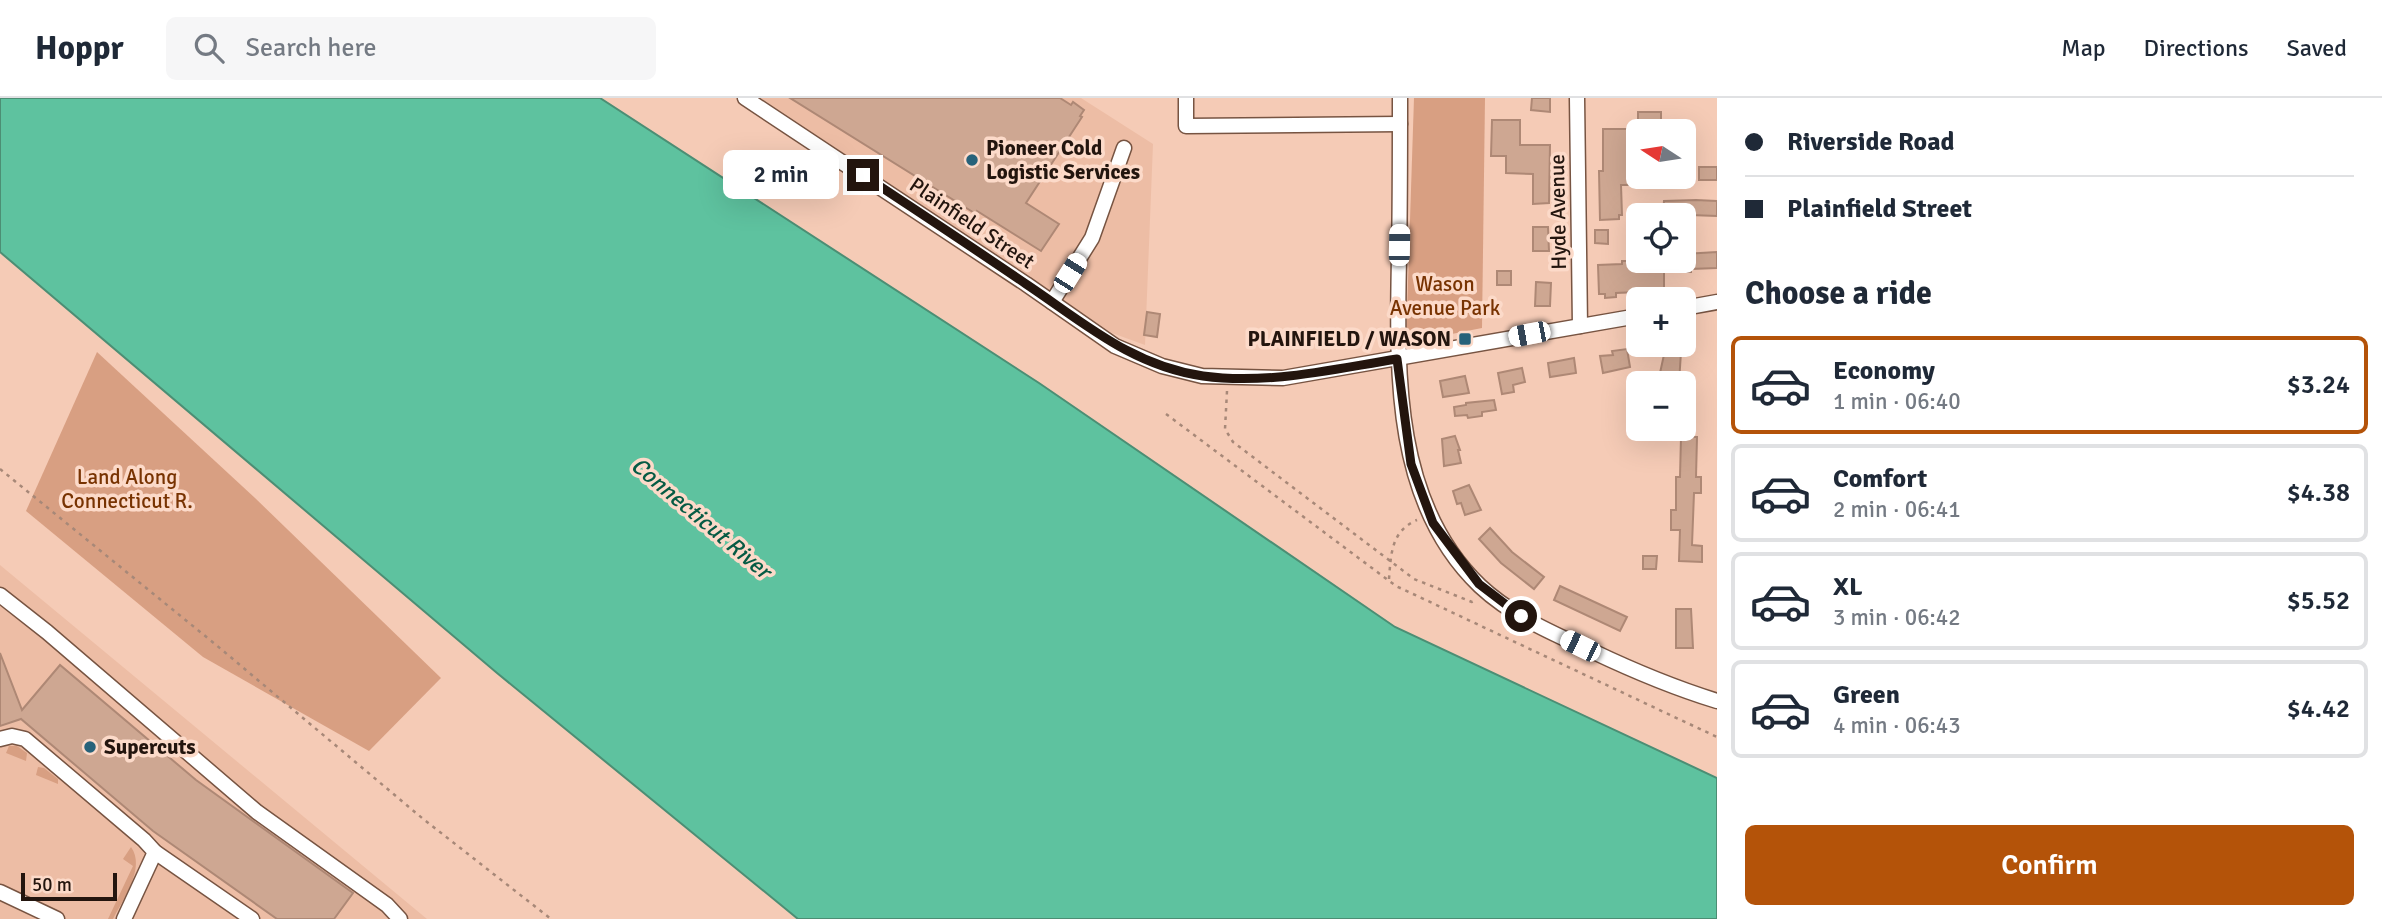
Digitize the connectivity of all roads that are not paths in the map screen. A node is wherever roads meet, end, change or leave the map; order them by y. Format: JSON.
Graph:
{"nodes":[{"id":1,"x":745,"y":98,"type":"edge"},
{"id":2,"x":1186,"y":98,"type":"edge"},
{"id":3,"x":1399,"y":98,"type":"edge"},
{"id":4,"x":1577,"y":98,"type":"edge"},
{"id":5,"x":1400,"y":124,"type":"junction"},
{"id":6,"x":1124,"y":148,"type":"dead end"},
{"id":7,"x":1052,"y":302,"type":"junction"},
{"id":8,"x":1717,"y":302,"type":"edge"},
{"id":9,"x":1696,"y":306,"type":"edge"},
{"id":10,"x":1626,"y":318,"type":"edge"},
{"id":11,"x":1580,"y":326,"type":"junction"},
{"id":12,"x":1397,"y":359,"type":"junction"},
{"id":13,"x":0,"y":595,"type":"edge"},
{"id":14,"x":1717,"y":701,"type":"edge"},
{"id":15,"x":0,"y":739,"type":"edge"},
{"id":16,"x":155,"y":852,"type":"junction"},
{"id":17,"x":0,"y":892,"type":"edge"},
{"id":18,"x":57,"y":919,"type":"edge"},
{"id":19,"x":124,"y":919,"type":"edge"},
{"id":20,"x":252,"y":919,"type":"edge"},
{"id":21,"x":400,"y":919,"type":"edge"}],
"edges":[{"from":1,"to":7,"type":"street","name":"Plainfield Street"},
{"from":2,"to":5,"type":"street"},
{"from":3,"to":5,"type":"street"},
{"from":4,"to":11,"type":"street","name":"Hyde Avenue"},
{"from":5,"to":12,"type":"street"},
{"from":6,"to":7,"type":"street"},
{"from":7,"to":12,"type":"street","name":"Plainfield Street"},
{"from":8,"to":9,"type":"street"},
{"from":10,"to":11,"type":"street","name":"Plainfield Street"},
{"from":11,"to":12,"type":"street","name":"Plainfield Street"},
{"from":12,"to":14,"type":"street"},
{"from":13,"to":21,"type":"street"},
{"from":15,"to":16,"type":"street"},
{"from":16,"to":19,"type":"street"},
{"from":16,"to":20,"type":"street"},
{"from":17,"to":18,"type":"street"}]}
